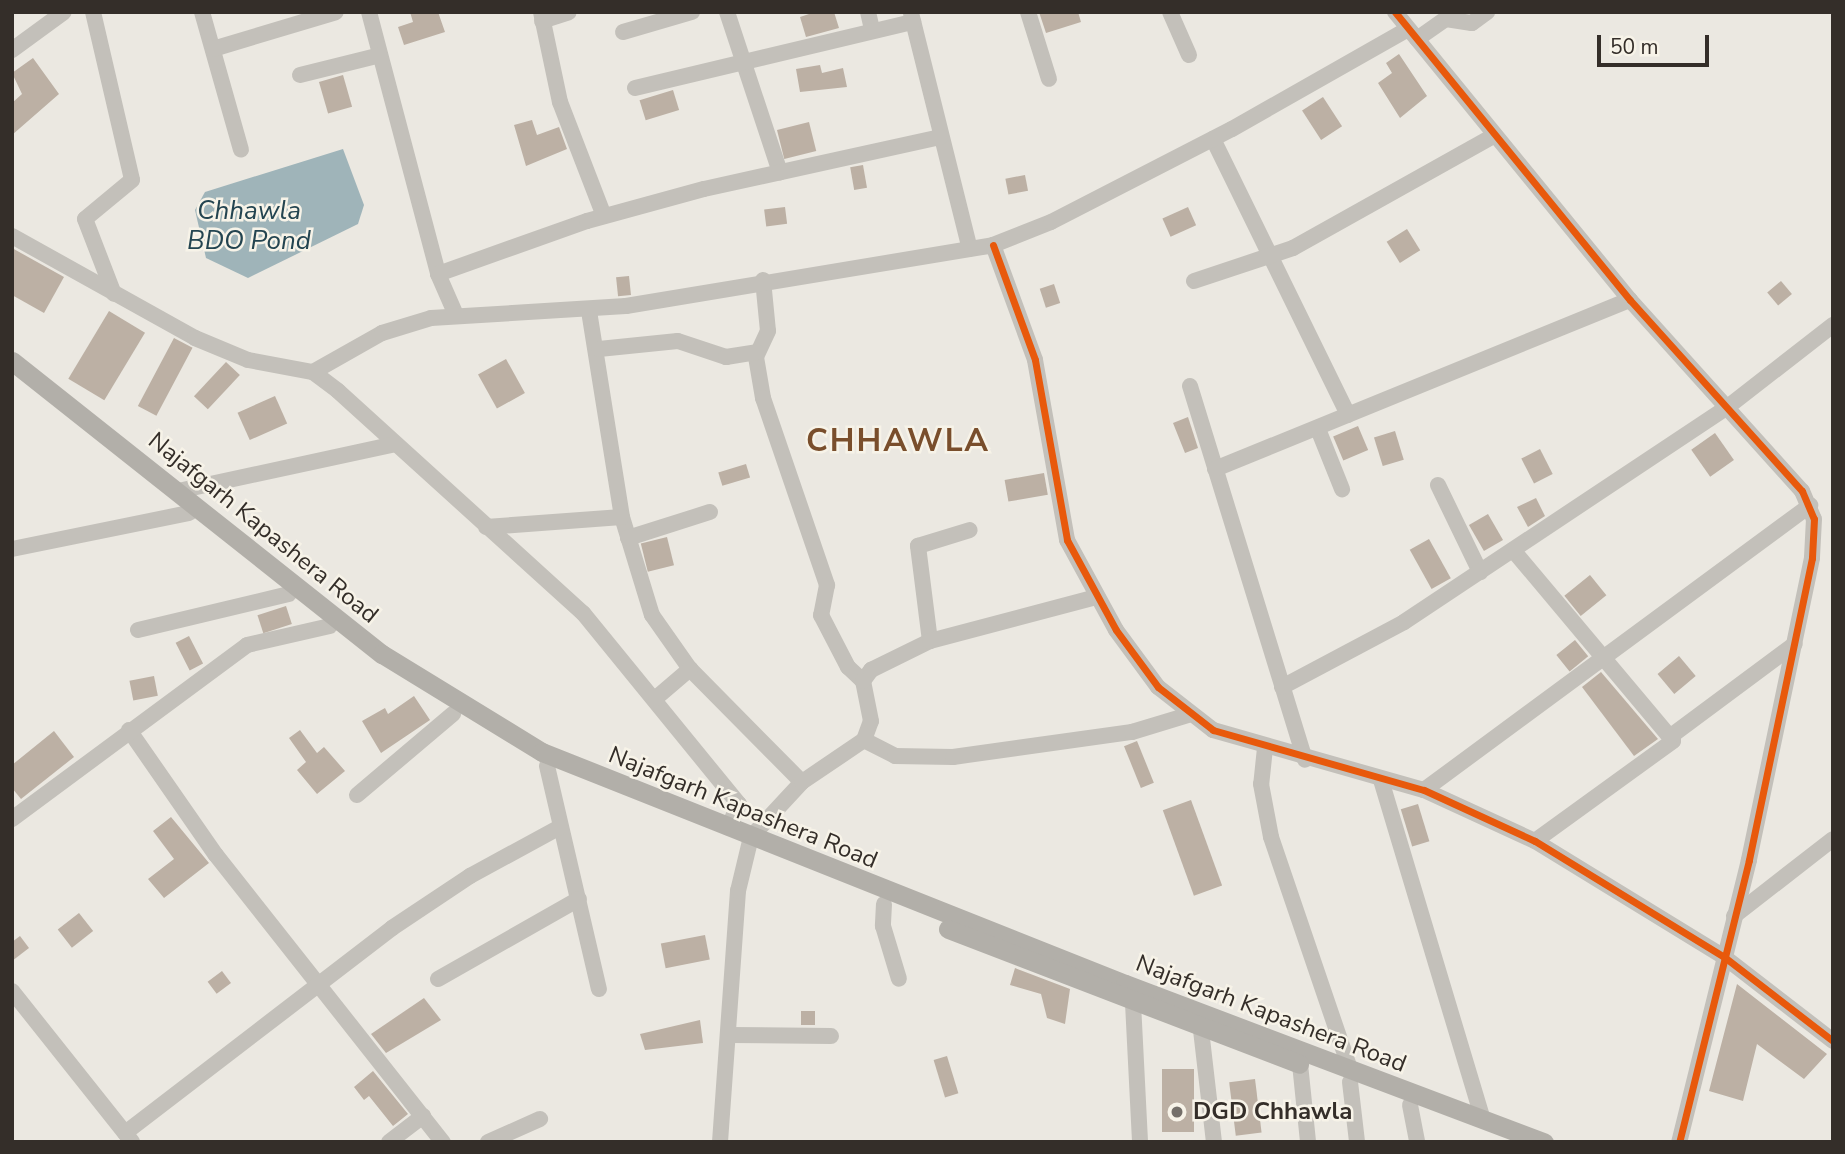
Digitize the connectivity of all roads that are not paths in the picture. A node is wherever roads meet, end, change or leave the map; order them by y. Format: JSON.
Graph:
{"nodes":[{"id":1,"x":64,"y":12,"type":"edge"},
{"id":2,"x":93,"y":12,"type":"edge"},
{"id":3,"x":202,"y":12,"type":"edge"},
{"id":4,"x":336,"y":12,"type":"edge"},
{"id":5,"x":369,"y":12,"type":"edge"},
{"id":6,"x":569,"y":12,"type":"edge"},
{"id":7,"x":692,"y":12,"type":"edge"},
{"id":8,"x":727,"y":12,"type":"edge"},
{"id":9,"x":867,"y":12,"type":"edge"},
{"id":10,"x":1028,"y":12,"type":"edge"},
{"id":11,"x":1170,"y":12,"type":"edge"},
{"id":12,"x":1395,"y":12,"type":"edge"},
{"id":13,"x":1487,"y":12,"type":"edge"},
{"id":14,"x":541,"y":16,"type":"edge"},
{"id":15,"x":912,"y":17,"type":"edge"},
{"id":16,"x":872,"y":30,"type":"junction"},
{"id":17,"x":623,"y":32,"type":"dead end"},
{"id":18,"x":1413,"y":34,"type":"junction"},
{"id":19,"x":213,"y":49,"type":"junction"},
{"id":20,"x":12,"y":50,"type":"edge"},
{"id":21,"x":380,"y":55,"type":"junction"},
{"id":22,"x":1189,"y":55,"type":"dead end"},
{"id":23,"x":743,"y":60,"type":"junction"},
{"id":24,"x":300,"y":75,"type":"dead end"},
{"id":25,"x":1049,"y":79,"type":"dead end"},
{"id":26,"x":635,"y":88,"type":"dead end"},
{"id":27,"x":1495,"y":135,"type":"junction"},
{"id":28,"x":940,"y":137,"type":"junction"},
{"id":29,"x":1213,"y":139,"type":"junction"},
{"id":30,"x":241,"y":150,"type":"dead end"},
{"id":31,"x":780,"y":172,"type":"junction"},
{"id":32,"x":604,"y":216,"type":"junction"},
{"id":33,"x":12,"y":236,"type":"edge"},
{"id":34,"x":993,"y":245,"type":"junction"},
{"id":35,"x":970,"y":249,"type":"junction"},
{"id":36,"x":1274,"y":256,"type":"junction"},
{"id":37,"x":438,"y":274,"type":"junction"},
{"id":38,"x":764,"y":280,"type":"junction"},
{"id":39,"x":1194,"y":281,"type":"dead end"},
{"id":40,"x":114,"y":294,"type":"junction"},
{"id":41,"x":1630,"y":300,"type":"junction"},
{"id":42,"x":589,"y":311,"type":"junction"},
{"id":43,"x":456,"y":315,"type":"junction"},
{"id":44,"x":1833,"y":325,"type":"edge"},
{"id":45,"x":599,"y":349,"type":"junction"},
{"id":46,"x":758,"y":352,"type":"junction"},
{"id":47,"x":12,"y":361,"type":"edge"},
{"id":48,"x":313,"y":372,"type":"junction"},
{"id":49,"x":12,"y":374,"type":"edge"},
{"id":50,"x":1190,"y":386,"type":"dead end"},
{"id":51,"x":1725,"y":409,"type":"junction"},
{"id":52,"x":1348,"y":415,"type":"junction"},
{"id":53,"x":1318,"y":429,"type":"junction"},
{"id":54,"x":395,"y":444,"type":"junction"},
{"id":55,"x":1215,"y":469,"type":"junction"},
{"id":56,"x":1437,"y":485,"type":"dead end"},
{"id":57,"x":1342,"y":489,"type":"dead end"},
{"id":58,"x":178,"y":491,"type":"junction"},
{"id":59,"x":1810,"y":505,"type":"junction"},
{"id":60,"x":710,"y":512,"type":"dead end"},
{"id":61,"x":189,"y":513,"type":"junction"},
{"id":62,"x":622,"y":517,"type":"junction"},
{"id":63,"x":486,"y":527,"type":"junction"},
{"id":64,"x":970,"y":530,"type":"dead end"},
{"id":65,"x":628,"y":538,"type":"junction"},
{"id":66,"x":12,"y":549,"type":"edge"},
{"id":67,"x":1513,"y":550,"type":"junction"},
{"id":68,"x":1480,"y":572,"type":"junction"},
{"id":69,"x":289,"y":594,"type":"junction"},
{"id":70,"x":1096,"y":597,"type":"junction"},
{"id":71,"x":330,"y":626,"type":"junction"},
{"id":72,"x":138,"y":630,"type":"dead end"},
{"id":73,"x":930,"y":641,"type":"junction"},
{"id":74,"x":1795,"y":643,"type":"junction"},
{"id":75,"x":1608,"y":657,"type":"junction"},
{"id":76,"x":690,"y":669,"type":"junction"},
{"id":77,"x":863,"y":681,"type":"junction"},
{"id":78,"x":1282,"y":687,"type":"junction"},
{"id":79,"x":656,"y":698,"type":"junction"},
{"id":80,"x":453,"y":714,"type":"junction"},
{"id":81,"x":1188,"y":715,"type":"junction"},
{"id":82,"x":129,"y":730,"type":"junction"},
{"id":83,"x":1671,"y":736,"type":"junction"},
{"id":84,"x":864,"y":740,"type":"junction"},
{"id":85,"x":1265,"y":748,"type":"junction"},
{"id":86,"x":1306,"y":760,"type":"junction"},
{"id":87,"x":547,"y":766,"type":"junction"},
{"id":88,"x":1381,"y":780,"type":"junction"},
{"id":89,"x":802,"y":782,"type":"junction"},
{"id":90,"x":1423,"y":790,"type":"junction"},
{"id":91,"x":357,"y":794,"type":"dead end"},
{"id":92,"x":12,"y":819,"type":"edge"},
{"id":93,"x":560,"y":827,"type":"junction"},
{"id":94,"x":728,"y":828,"type":"junction"},
{"id":95,"x":1535,"y":841,"type":"junction"},
{"id":96,"x":749,"y":843,"type":"junction"},
{"id":97,"x":1829,"y":848,"type":"edge"},
{"id":98,"x":579,"y":899,"type":"junction"},
{"id":99,"x":884,"y":904,"type":"junction"},
{"id":100,"x":1734,"y":916,"type":"junction"},
{"id":101,"x":1723,"y":956,"type":"junction"},
{"id":102,"x":438,"y":979,"type":"dead end"},
{"id":103,"x":899,"y":979,"type":"dead end"},
{"id":104,"x":315,"y":982,"type":"junction"},
{"id":105,"x":599,"y":989,"type":"dead end"},
{"id":106,"x":12,"y":991,"type":"edge"},
{"id":107,"x":1133,"y":1003,"type":"junction"},
{"id":108,"x":1200,"y":1030,"type":"junction"},
{"id":109,"x":730,"y":1035,"type":"junction"},
{"id":110,"x":831,"y":1037,"type":"dead end"},
{"id":111,"x":1833,"y":1041,"type":"edge"},
{"id":112,"x":1300,"y":1064,"type":"junction"},
{"id":113,"x":1350,"y":1075,"type":"junction"},
{"id":114,"x":1410,"y":1105,"type":"junction"},
{"id":115,"x":423,"y":1116,"type":"junction"},
{"id":116,"x":540,"y":1119,"type":"dead end"},
{"id":117,"x":1483,"y":1119,"type":"junction"},
{"id":118,"x":129,"y":1137,"type":"edge"},
{"id":119,"x":389,"y":1142,"type":"edge"},
{"id":120,"x":443,"y":1142,"type":"edge"},
{"id":121,"x":488,"y":1142,"type":"edge"},
{"id":122,"x":720,"y":1142,"type":"edge"},
{"id":123,"x":1140,"y":1142,"type":"edge"},
{"id":124,"x":1214,"y":1142,"type":"edge"},
{"id":125,"x":1308,"y":1142,"type":"edge"},
{"id":126,"x":1357,"y":1142,"type":"edge"},
{"id":127,"x":1417,"y":1142,"type":"edge"},
{"id":128,"x":1510,"y":1142,"type":"edge"},
{"id":129,"x":1544,"y":1142,"type":"edge"},
{"id":130,"x":1679,"y":1142,"type":"edge"}],
"edges":[{"from":1,"to":20,"type":"street"},
{"from":2,"to":40,"type":"street"},
{"from":3,"to":19,"type":"street"},
{"from":4,"to":19,"type":"street"},
{"from":5,"to":21,"type":"street"},
{"from":6,"to":14,"type":"street"},
{"from":7,"to":17,"type":"street"},
{"from":8,"to":23,"type":"street"},
{"from":9,"to":16,"type":"street"},
{"from":10,"to":25,"type":"street"},
{"from":11,"to":22,"type":"street"},
{"from":12,"to":18,"type":"street"},
{"from":13,"to":18,"type":"street"},
{"from":14,"to":32,"type":"street"},
{"from":15,"to":16,"type":"street"},
{"from":15,"to":28,"type":"street"},
{"from":16,"to":23,"type":"street"},
{"from":18,"to":27,"type":"street"},
{"from":18,"to":29,"type":"street"},
{"from":19,"to":30,"type":"street"},
{"from":21,"to":24,"type":"street"},
{"from":21,"to":37,"type":"street"},
{"from":23,"to":26,"type":"street"},
{"from":23,"to":31,"type":"street"},
{"from":27,"to":36,"type":"street"},
{"from":27,"to":41,"type":"street"},
{"from":28,"to":31,"type":"street"},
{"from":28,"to":35,"type":"street"},
{"from":29,"to":34,"type":"street"},
{"from":29,"to":36,"type":"street"},
{"from":31,"to":32,"type":"street"},
{"from":32,"to":37,"type":"street"},
{"from":33,"to":40,"type":"street"},
{"from":34,"to":35,"type":"street"},
{"from":34,"to":70,"type":"street"},
{"from":35,"to":38,"type":"street"},
{"from":36,"to":39,"type":"street"},
{"from":36,"to":52,"type":"street"},
{"from":37,"to":43,"type":"street"},
{"from":38,"to":42,"type":"street"},
{"from":38,"to":46,"type":"street"},
{"from":40,"to":48,"type":"street"},
{"from":41,"to":51,"type":"street"},
{"from":41,"to":52,"type":"street"},
{"from":42,"to":43,"type":"street"},
{"from":42,"to":45,"type":"street"},
{"from":43,"to":48,"type":"street"},
{"from":44,"to":51,"type":"street"},
{"from":45,"to":46,"type":"street"},
{"from":45,"to":62,"type":"street"},
{"from":46,"to":77,"type":"street"},
{"from":47,"to":58,"type":"main road","name":"Najafgarh Kapashera Road"},
{"from":48,"to":54,"type":"street"},
{"from":49,"to":61,"type":"main road"},
{"from":50,"to":55,"type":"street"},
{"from":51,"to":59,"type":"street"},
{"from":51,"to":67,"type":"street"},
{"from":52,"to":53,"type":"street"},
{"from":53,"to":55,"type":"street"},
{"from":53,"to":57,"type":"street"},
{"from":54,"to":58,"type":"street"},
{"from":54,"to":63,"type":"street"},
{"from":55,"to":78,"type":"street"},
{"from":56,"to":68,"type":"street"},
{"from":58,"to":94,"type":"main road","name":"Najafgarh Kapashera Road"},
{"from":59,"to":74,"type":"street"},
{"from":59,"to":75,"type":"street"},
{"from":60,"to":65,"type":"street"},
{"from":61,"to":66,"type":"street"},
{"from":61,"to":69,"type":"main road"},
{"from":62,"to":63,"type":"street"},
{"from":62,"to":65,"type":"street"},
{"from":63,"to":79,"type":"street"},
{"from":64,"to":73,"type":"street"},
{"from":65,"to":76,"type":"street"},
{"from":67,"to":68,"type":"street"},
{"from":67,"to":75,"type":"street"},
{"from":68,"to":78,"type":"street"},
{"from":69,"to":71,"type":"main road"},
{"from":69,"to":72,"type":"street"},
{"from":70,"to":73,"type":"street"},
{"from":70,"to":81,"type":"street"},
{"from":71,"to":80,"type":"main road"},
{"from":71,"to":82,"type":"street"},
{"from":73,"to":77,"type":"street"},
{"from":74,"to":83,"type":"street"},
{"from":74,"to":100,"type":"street"},
{"from":75,"to":83,"type":"street"},
{"from":75,"to":90,"type":"street"},
{"from":76,"to":79,"type":"street"},
{"from":76,"to":89,"type":"street"},
{"from":77,"to":84,"type":"street"},
{"from":78,"to":86,"type":"street"},
{"from":79,"to":94,"type":"street"},
{"from":80,"to":87,"type":"main road"},
{"from":80,"to":91,"type":"street"},
{"from":81,"to":84,"type":"street"},
{"from":81,"to":85,"type":"street"},
{"from":82,"to":92,"type":"street"},
{"from":82,"to":104,"type":"street"},
{"from":83,"to":95,"type":"street"},
{"from":84,"to":89,"type":"street"},
{"from":85,"to":86,"type":"street"},
{"from":85,"to":113,"type":"street"},
{"from":86,"to":88,"type":"street"},
{"from":87,"to":93,"type":"street"},
{"from":87,"to":96,"type":"main road"},
{"from":88,"to":90,"type":"street"},
{"from":88,"to":117,"type":"street"},
{"from":89,"to":96,"type":"street"},
{"from":90,"to":95,"type":"street"},
{"from":93,"to":98,"type":"street"},
{"from":93,"to":104,"type":"street"},
{"from":94,"to":96,"type":"main road","name":"Najafgarh Kapashera Road"},
{"from":95,"to":101,"type":"street"},
{"from":96,"to":99,"type":"main road"},
{"from":96,"to":109,"type":"street"},
{"from":96,"to":113,"type":"main road","name":"Najafgarh Kapashera Road"},
{"from":97,"to":100,"type":"street"},
{"from":98,"to":102,"type":"street"},
{"from":98,"to":105,"type":"street"},
{"from":99,"to":103,"type":"street"},
{"from":99,"to":107,"type":"main road"},
{"from":100,"to":101,"type":"street"},
{"from":101,"to":111,"type":"street"},
{"from":101,"to":130,"type":"street"},
{"from":104,"to":115,"type":"street"},
{"from":104,"to":118,"type":"street"},
{"from":106,"to":118,"type":"street"},
{"from":107,"to":108,"type":"main road"},
{"from":107,"to":123,"type":"street"},
{"from":108,"to":112,"type":"main road"},
{"from":108,"to":124,"type":"street"},
{"from":109,"to":110,"type":"street"},
{"from":109,"to":122,"type":"street"},
{"from":112,"to":113,"type":"main road"},
{"from":112,"to":125,"type":"street"},
{"from":113,"to":114,"type":"main road"},
{"from":113,"to":117,"type":"main road","name":"Najafgarh Kapashera Road"},
{"from":113,"to":126,"type":"street"},
{"from":114,"to":127,"type":"street"},
{"from":114,"to":128,"type":"main road"},
{"from":115,"to":119,"type":"street"},
{"from":115,"to":120,"type":"street"},
{"from":116,"to":121,"type":"street"},
{"from":117,"to":129,"type":"main road","name":"Najafgarh Kapashera Road"}]}
